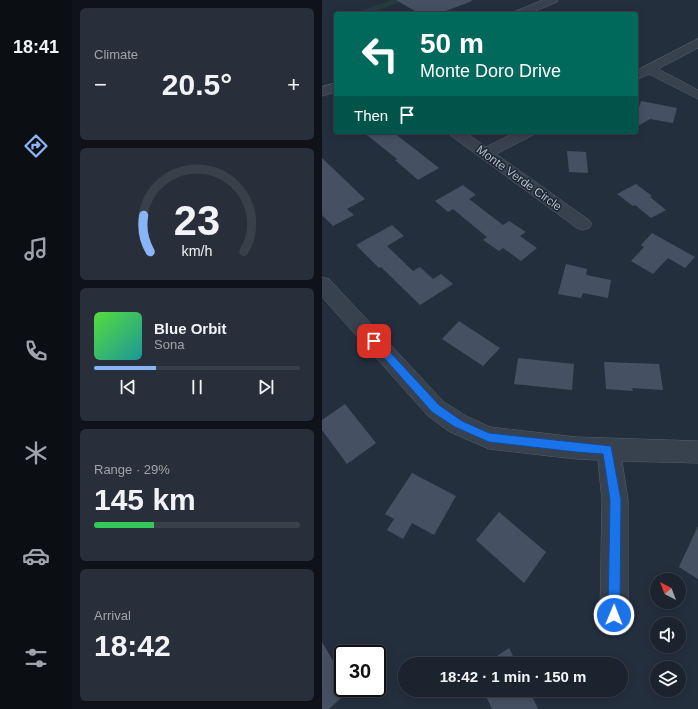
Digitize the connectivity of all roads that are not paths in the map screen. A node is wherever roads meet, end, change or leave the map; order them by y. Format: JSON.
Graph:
{"nodes":[{"id":1,"x":553,"y":0,"type":"edge"},
{"id":2,"x":523,"y":12,"type":"edge"},
{"id":3,"x":698,"y":43,"type":"edge"},
{"id":4,"x":648,"y":69,"type":"junction"},
{"id":5,"x":638,"y":75,"type":"edge"},
{"id":6,"x":334,"y":88,"type":"edge"},
{"id":7,"x":322,"y":92,"type":"edge"},
{"id":8,"x":698,"y":95,"type":"edge"},
{"id":9,"x":457,"y":134,"type":"edge"},
{"id":10,"x":524,"y":134,"type":"edge"},
{"id":11,"x":486,"y":154,"type":"junction"},
{"id":12,"x":583,"y":224,"type":"dead end"},
{"id":13,"x":322,"y":284,"type":"edge"},
{"id":14,"x":608,"y":449,"type":"junction"},
{"id":15,"x":698,"y":452,"type":"edge"},
{"id":16,"x":614,"y":615,"type":"dead end"}],
"edges":[{"from":1,"to":2,"type":"street"},
{"from":3,"to":4,"type":"street"},
{"from":4,"to":5,"type":"street"},
{"from":4,"to":8,"type":"street"},
{"from":6,"to":7,"type":"street"},
{"from":9,"to":11,"type":"street","name":"Monte Verde Circle"},
{"from":10,"to":11,"type":"street"},
{"from":11,"to":12,"type":"street","name":"Monte Verde Circle"},
{"from":13,"to":14,"type":"street"},
{"from":14,"to":15,"type":"street"},
{"from":14,"to":16,"type":"street"}]}
